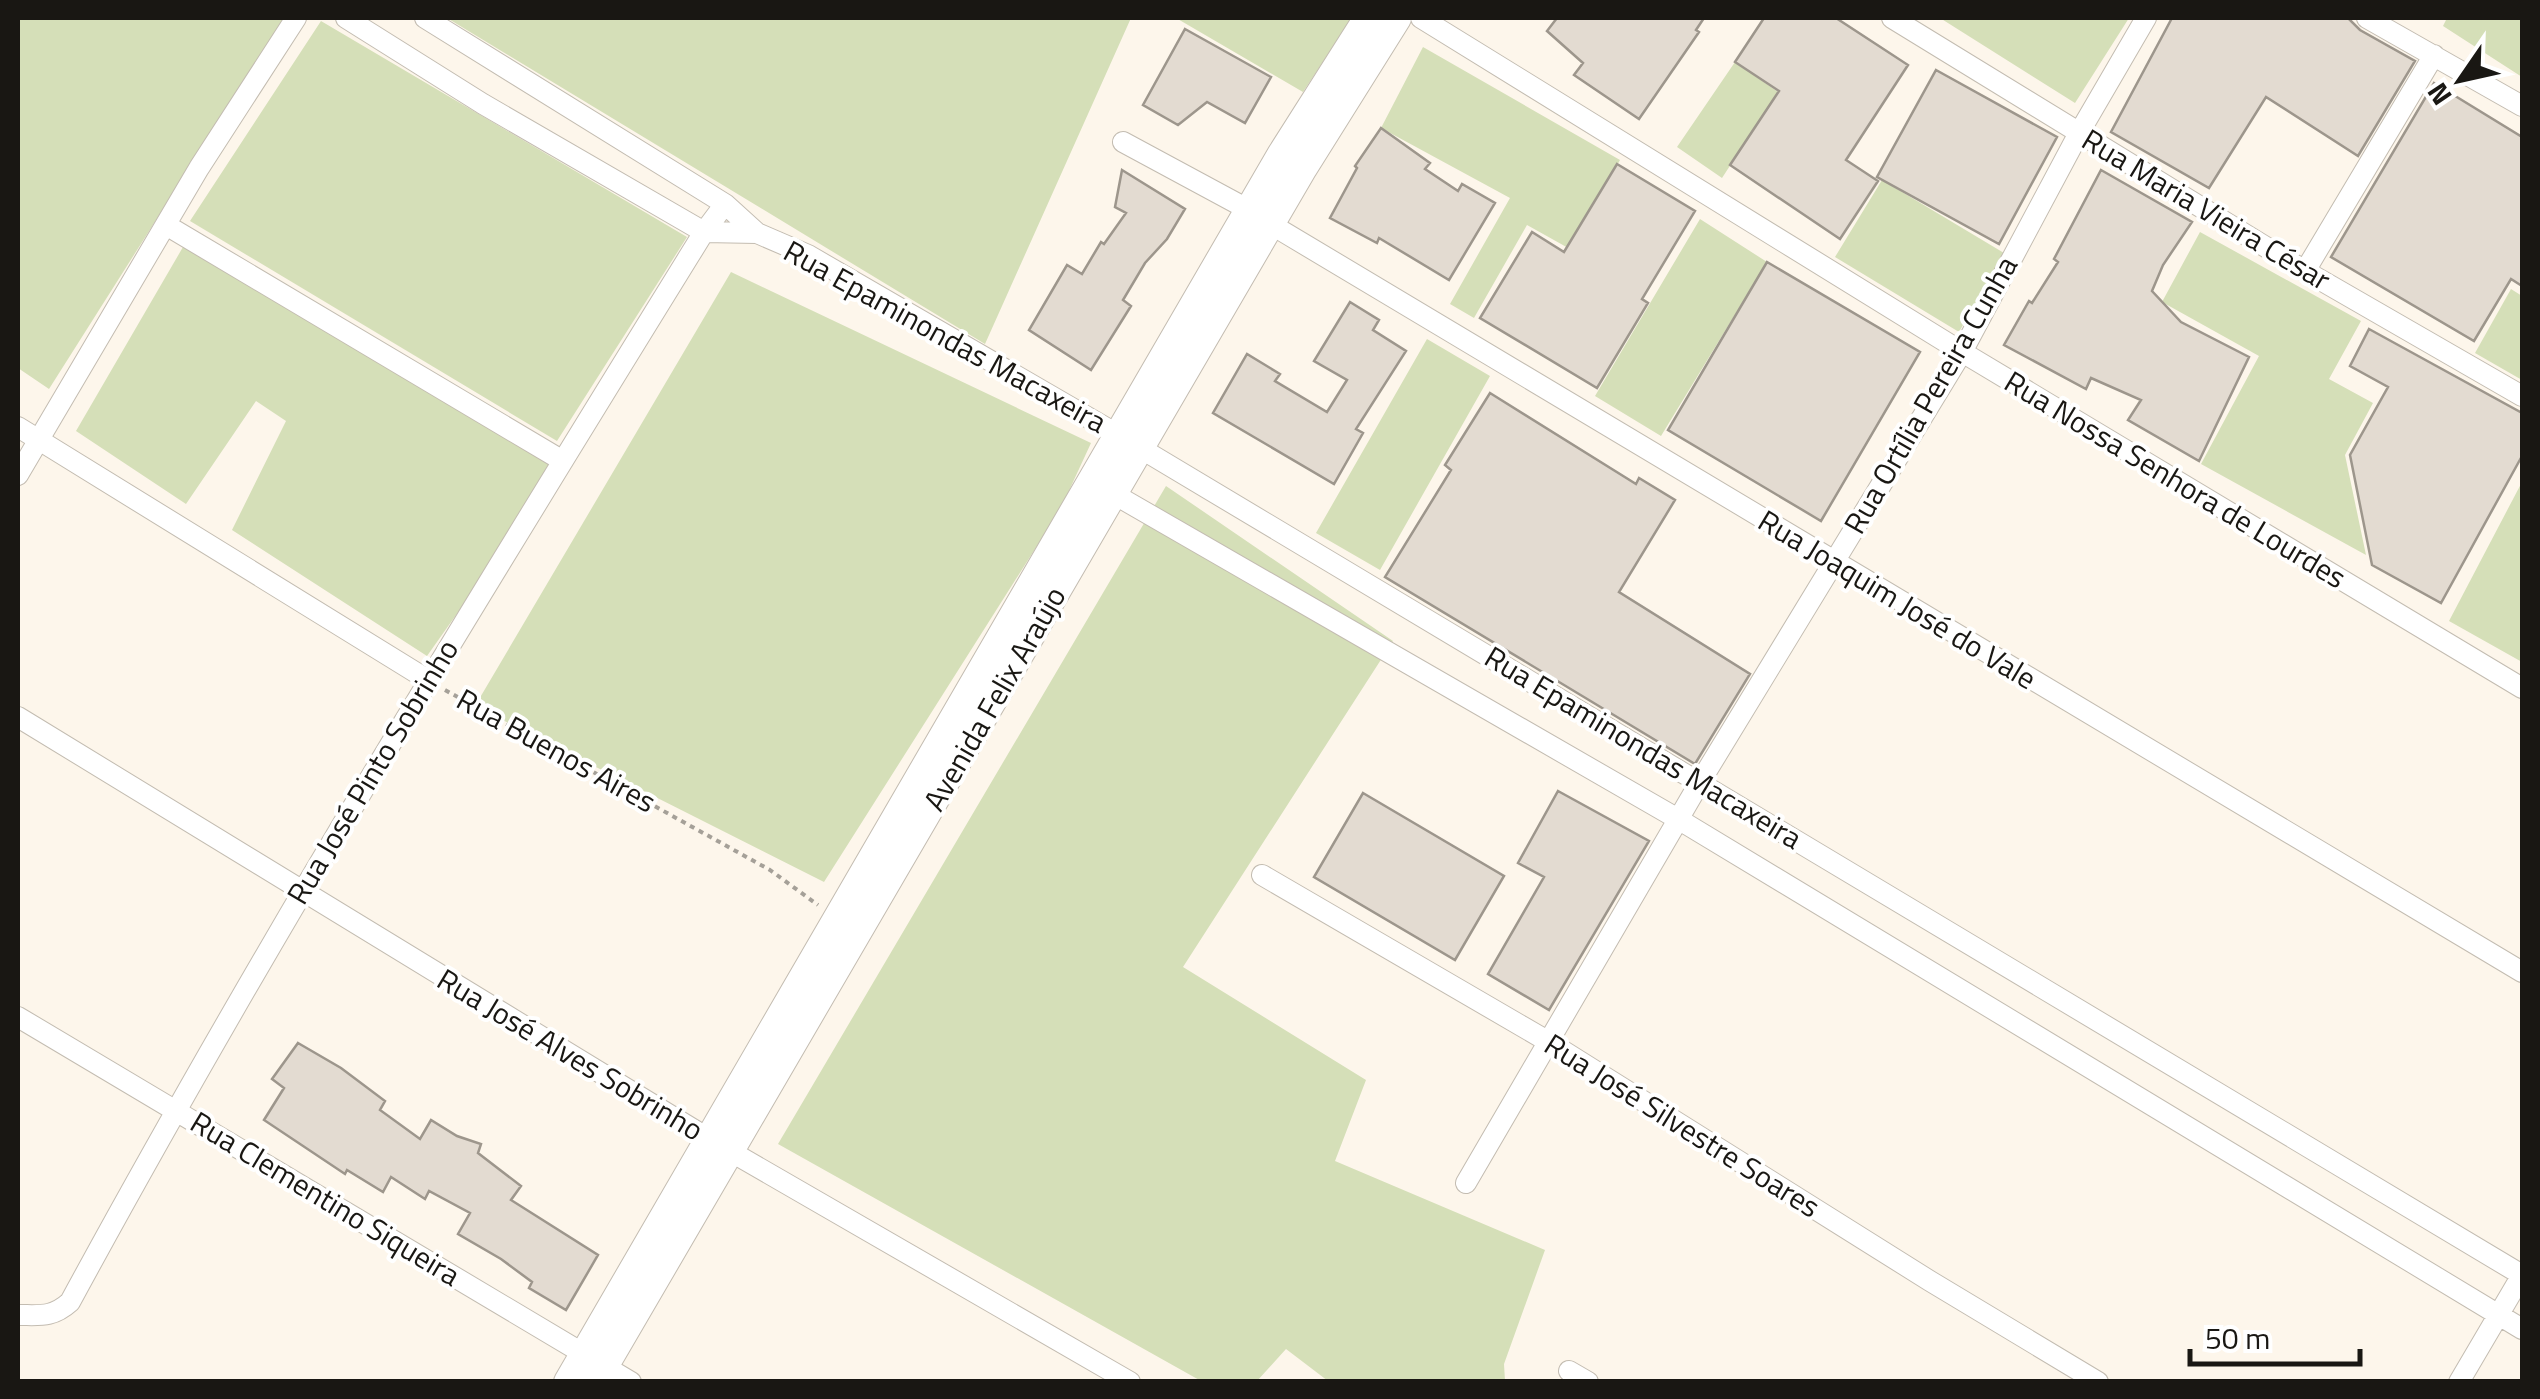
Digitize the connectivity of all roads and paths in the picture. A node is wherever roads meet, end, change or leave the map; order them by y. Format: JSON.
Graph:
{"nodes":[{"id":1,"x":296,"y":18,"type":"edge"},
{"id":2,"x":346,"y":18,"type":"edge"},
{"id":3,"x":425,"y":18,"type":"edge"},
{"id":4,"x":1368,"y":18,"type":"edge"},
{"id":5,"x":1397,"y":18,"type":"edge"},
{"id":6,"x":1421,"y":18,"type":"edge"},
{"id":7,"x":1892,"y":18,"type":"edge"},
{"id":8,"x":2146,"y":18,"type":"edge"},
{"id":9,"x":2367,"y":18,"type":"edge"},
{"id":10,"x":2434,"y":55,"type":"junction"},
{"id":11,"x":2522,"y":106,"type":"edge"},
{"id":12,"x":2079,"y":133,"type":"junction"},
{"id":13,"x":1123,"y":142,"type":"dead end"},
{"id":14,"x":725,"y":204,"type":"junction"},
{"id":15,"x":1262,"y":218,"type":"junction"},
{"id":16,"x":166,"y":225,"type":"junction"},
{"id":17,"x":704,"y":232,"type":"junction"},
{"id":18,"x":757,"y":233,"type":"junction"},
{"id":19,"x":2305,"y":271,"type":"junction"},
{"id":20,"x":1962,"y":352,"type":"junction"},
{"id":21,"x":2522,"y":396,"type":"edge"},
{"id":22,"x":18,"y":428,"type":"edge"},
{"id":23,"x":38,"y":440,"type":"junction"},
{"id":24,"x":1131,"y":442,"type":"junction"},
{"id":25,"x":563,"y":461,"type":"junction"},
{"id":26,"x":18,"y":476,"type":"edge"},
{"id":27,"x":1104,"y":488,"type":"junction"},
{"id":28,"x":1833,"y":562,"type":"junction"},
{"id":29,"x":428,"y":680,"type":"junction"},
{"id":30,"x":2522,"y":688,"type":"edge"},
{"id":31,"x":18,"y":717,"type":"edge"},
{"id":32,"x":1700,"y":782,"type":"junction"},
{"id":33,"x":1678,"y":819,"type":"junction"},
{"id":34,"x":1262,"y":876,"type":"dead end"},
{"id":35,"x":300,"y":892,"type":"junction"},
{"id":36,"x":836,"y":919,"type":"junction"},
{"id":37,"x":2522,"y":972,"type":"edge"},
{"id":38,"x":18,"y":1017,"type":"edge"},
{"id":39,"x":1549,"y":1042,"type":"junction"},
{"id":40,"x":175,"y":1109,"type":"junction"},
{"id":41,"x":720,"y":1145,"type":"junction"},
{"id":42,"x":1466,"y":1183,"type":"dead end"},
{"id":43,"x":2522,"y":1275,"type":"edge"},
{"id":44,"x":18,"y":1316,"type":"edge"},
{"id":45,"x":2498,"y":1316,"type":"junction"},
{"id":46,"x":2522,"y":1329,"type":"edge"},
{"id":47,"x":595,"y":1367,"type":"edge"},
{"id":48,"x":568,"y":1382,"type":"edge"},
{"id":49,"x":631,"y":1382,"type":"edge"},
{"id":50,"x":1130,"y":1382,"type":"edge"},
{"id":51,"x":2098,"y":1382,"type":"edge"},
{"id":52,"x":2458,"y":1382,"type":"edge"}],
"edges":[{"from":1,"to":16,"type":"street"},
{"from":2,"to":17,"type":"street","name":"Rua Epaminondas Macaxeira"},
{"from":3,"to":14,"type":"street","name":"Rua Epaminondas Macaxeira"},
{"from":4,"to":15,"type":"main road","name":"Avenida Felix Araújo"},
{"from":5,"to":15,"type":"main road","name":"Avenida Felix Araújo"},
{"from":6,"to":20,"type":"street","name":"Rua Nossa Senhora de Lourdes"},
{"from":7,"to":12,"type":"street","name":"Rua Maria Vieira César"},
{"from":8,"to":12,"type":"street","name":"Rua Ortília Pereira Cunha"},
{"from":9,"to":10,"type":"street"},
{"from":10,"to":11,"type":"street"},
{"from":10,"to":19,"type":"street"},
{"from":12,"to":19,"type":"street","name":"Rua Maria Vieira César"},
{"from":12,"to":20,"type":"street","name":"Rua Ortília Pereira Cunha"},
{"from":13,"to":15,"type":"street","name":"Rua Joaquim José do Vale"},
{"from":14,"to":17,"type":"street","name":"Rua José Pinto Sobrinho"},
{"from":14,"to":18,"type":"street","name":"Rua Epaminondas Macaxeira"},
{"from":15,"to":24,"type":"main road","name":"Avenida Felix Araújo"},
{"from":15,"to":28,"type":"street","name":"Rua Joaquim José do Vale"},
{"from":16,"to":23,"type":"street"},
{"from":16,"to":25,"type":"street"},
{"from":17,"to":18,"type":"street","name":"Rua Epaminondas Macaxeira"},
{"from":17,"to":25,"type":"street","name":"Rua José Pinto Sobrinho"},
{"from":18,"to":24,"type":"street","name":"Rua Epaminondas Macaxeira"},
{"from":19,"to":21,"type":"street","name":"Rua Maria Vieira César"},
{"from":20,"to":28,"type":"street","name":"Rua Ortília Pereira Cunha"},
{"from":20,"to":30,"type":"street","name":"Rua Nossa Senhora de Lourdes"},
{"from":22,"to":23,"type":"street","name":"Rua Buenos Aires"},
{"from":23,"to":26,"type":"street"},
{"from":23,"to":29,"type":"street","name":"Rua Buenos Aires"},
{"from":24,"to":27,"type":"main road","name":"Avenida Felix Araújo"},
{"from":24,"to":32,"type":"street","name":"Rua Epaminondas Macaxeira"},
{"from":25,"to":29,"type":"street","name":"Rua José Pinto Sobrinho"},
{"from":27,"to":33,"type":"street","name":"Rua Epaminondas Macaxeira"},
{"from":27,"to":36,"type":"main road","name":"Avenida Felix Araújo"},
{"from":27,"to":41,"type":"main road","name":"Avenida Felix Araújo"},
{"from":28,"to":32,"type":"street","name":"Rua Ortília Pereira Cunha"},
{"from":28,"to":37,"type":"street","name":"Rua Joaquim José do Vale"},
{"from":29,"to":35,"type":"street","name":"Rua José Pinto Sobrinho"},
{"from":29,"to":36,"type":"path","name":"Rua Buenos Aires"},
{"from":31,"to":35,"type":"street","name":"Rua José Alves Sobrinho"},
{"from":32,"to":33,"type":"street","name":"Rua Ortília Pereira Cunha"},
{"from":32,"to":43,"type":"street","name":"Rua Epaminondas Macaxeira"},
{"from":33,"to":39,"type":"street","name":"Rua Ortília Pereira Cunha"},
{"from":33,"to":45,"type":"street","name":"Rua Epaminondas Macaxeira"},
{"from":34,"to":39,"type":"street","name":"Rua José Silvestre Soares"},
{"from":35,"to":40,"type":"street","name":"Rua José Pinto Sobrinho"},
{"from":35,"to":41,"type":"street","name":"Rua José Alves Sobrinho"},
{"from":36,"to":41,"type":"main road","name":"Avenida Felix Araújo"},
{"from":38,"to":40,"type":"street","name":"Rua Clementino Siqueira"},
{"from":39,"to":42,"type":"street","name":"Rua Ortília Pereira Cunha"},
{"from":39,"to":51,"type":"street","name":"Rua José Silvestre Soares"},
{"from":40,"to":44,"type":"street","name":"Rua José Pinto Sobrinho"},
{"from":40,"to":47,"type":"street","name":"Rua Clementino Siqueira"},
{"from":41,"to":47,"type":"main road","name":"Avenida Felix Araújo"},
{"from":41,"to":50,"type":"street","name":"Rua José Alves Sobrinho"},
{"from":43,"to":45,"type":"street"},
{"from":45,"to":46,"type":"street","name":"Rua Epaminondas Macaxeira"},
{"from":45,"to":52,"type":"street"},
{"from":47,"to":48,"type":"main road","name":"Avenida Felix Araújo"},
{"from":47,"to":49,"type":"street","name":"Rua Clementino Siqueira"}]}
